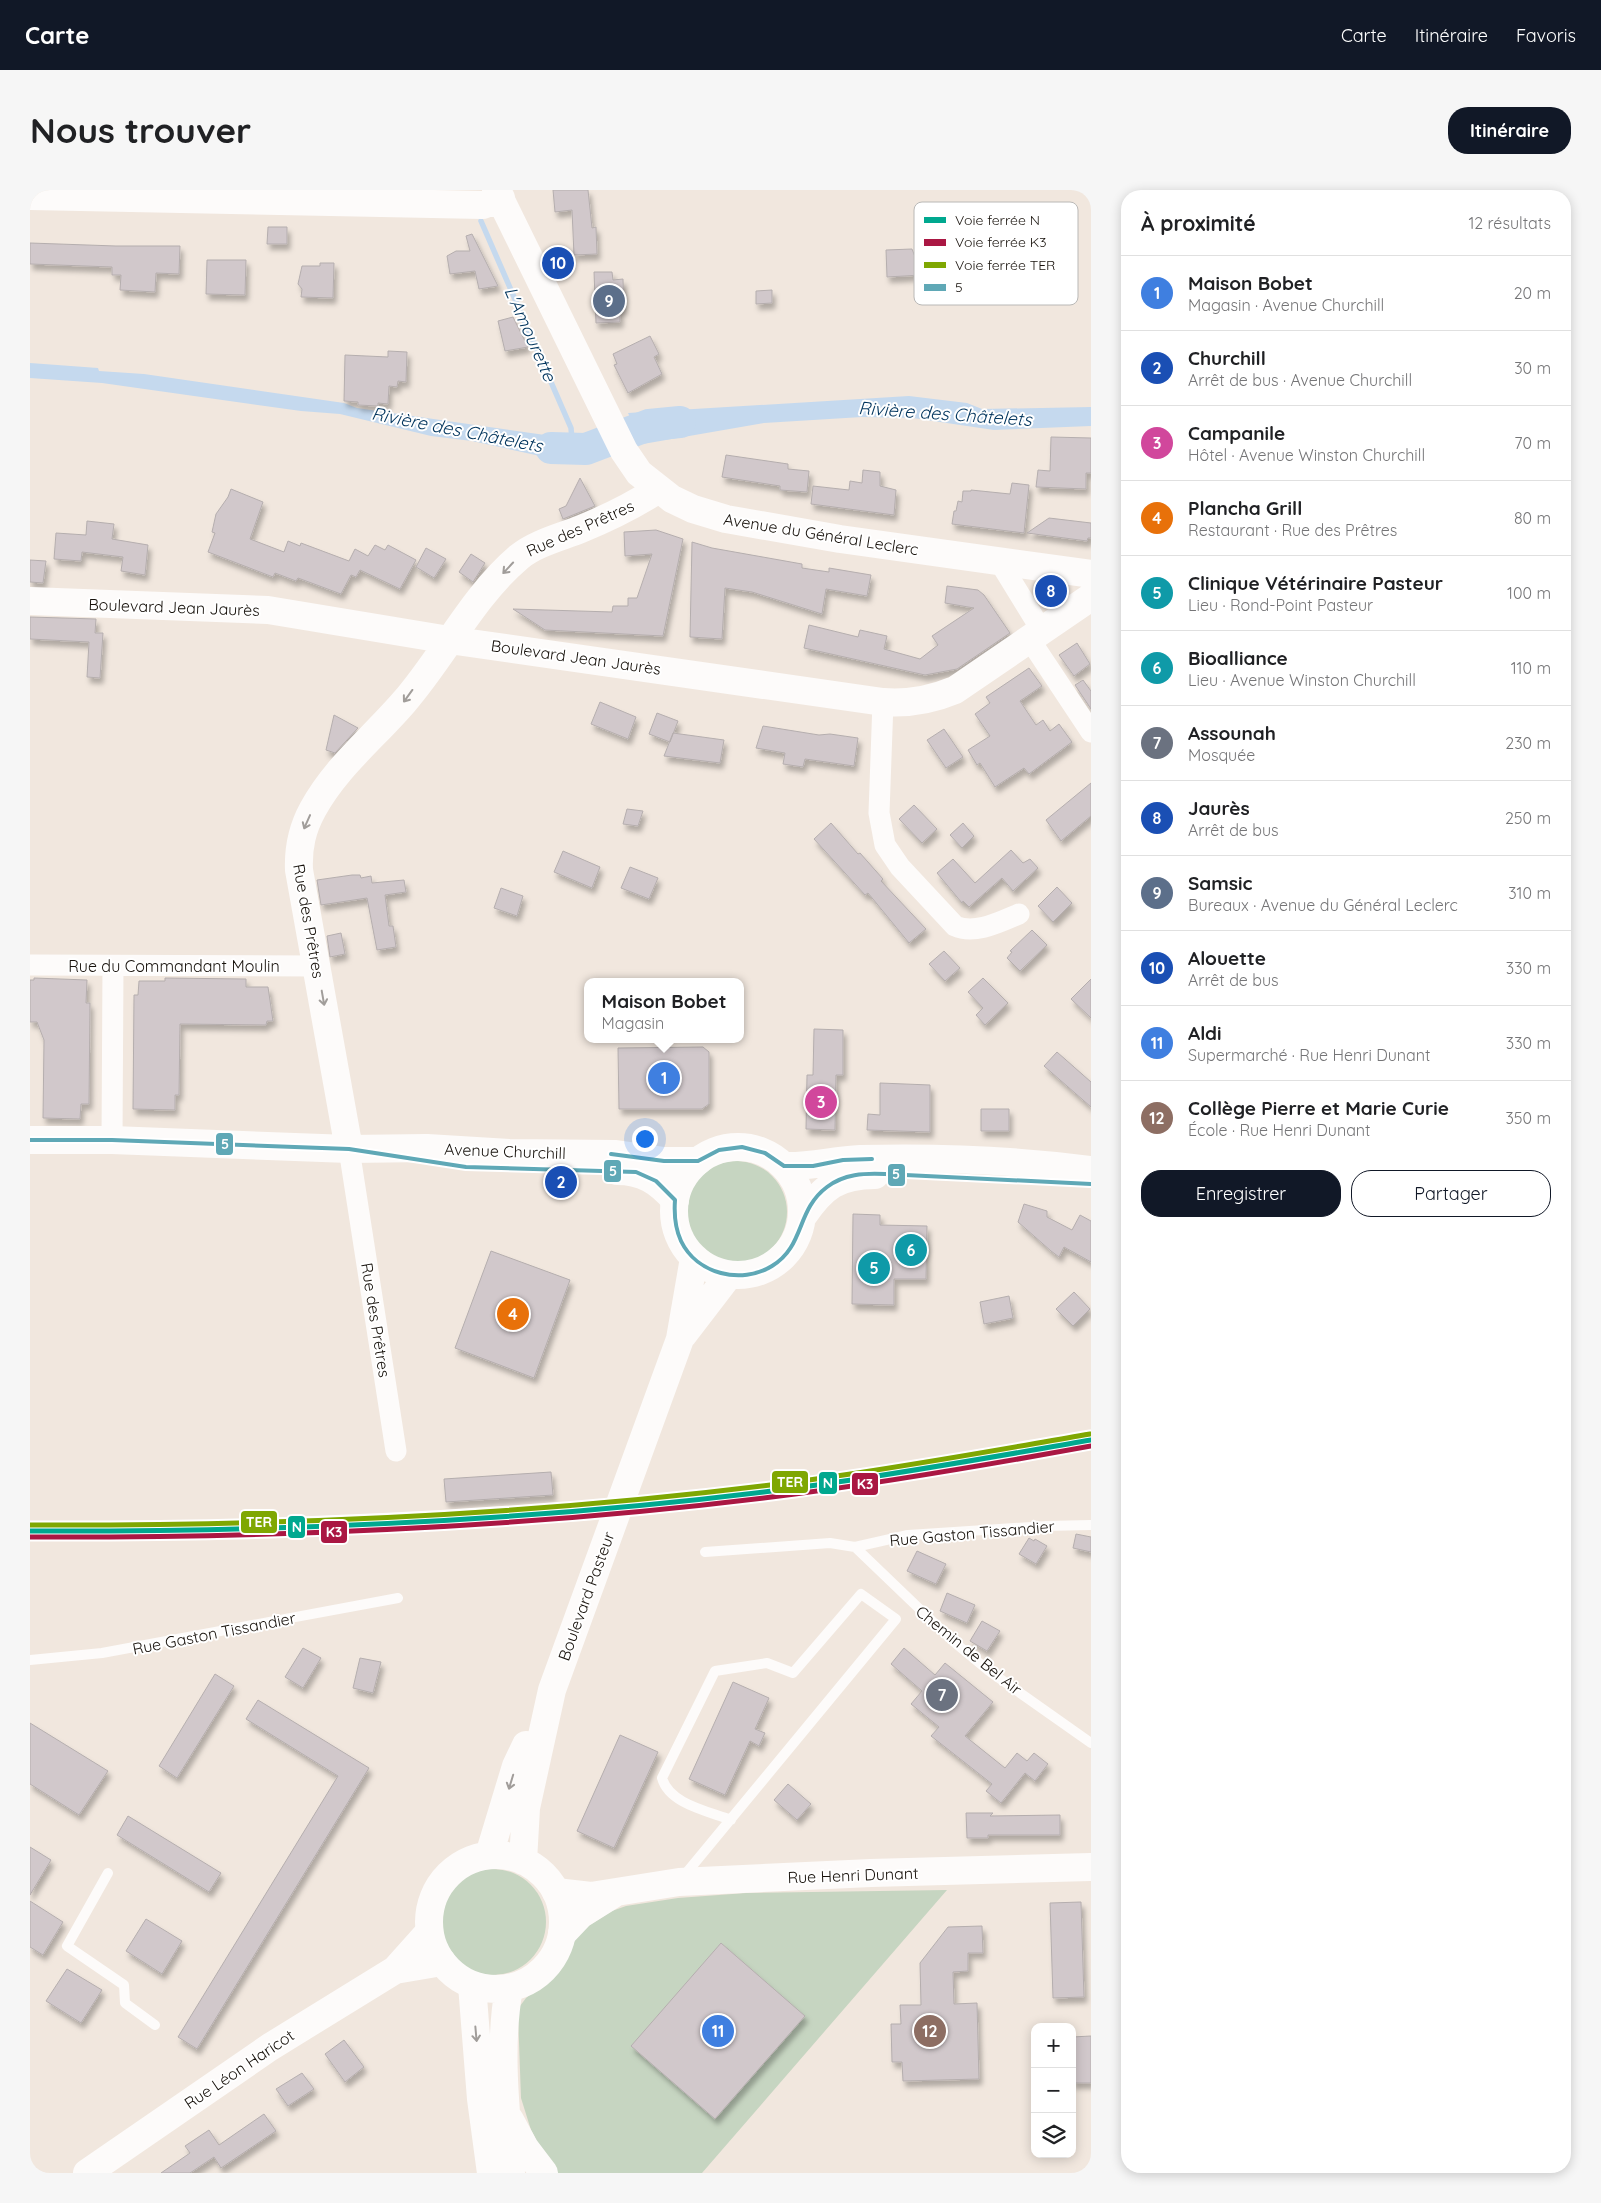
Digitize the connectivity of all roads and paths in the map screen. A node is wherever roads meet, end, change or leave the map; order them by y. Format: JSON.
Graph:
{"nodes":[{"id":1,"x":498,"y":194,"type":"edge"},
{"id":2,"x":30,"y":196,"type":"edge"},
{"id":3,"x":327,"y":196,"type":"edge"},
{"id":4,"x":659,"y":489,"type":"junction"},
{"id":5,"x":999,"y":561,"type":"junction"},
{"id":6,"x":1091,"y":574,"type":"edge"},
{"id":7,"x":1091,"y":597,"type":"edge"},
{"id":8,"x":30,"y":601,"type":"edge"},
{"id":9,"x":1036,"y":636,"type":"junction"},
{"id":10,"x":449,"y":640,"type":"junction"},
{"id":11,"x":883,"y":702,"type":"junction"},
{"id":12,"x":1091,"y":732,"type":"edge"},
{"id":13,"x":1019,"y":914,"type":"dead end"},
{"id":14,"x":30,"y":965,"type":"edge"},
{"id":15,"x":113,"y":966,"type":"junction"},
{"id":16,"x":317,"y":966,"type":"junction"},
{"id":17,"x":30,"y":1140,"type":"edge"},
{"id":18,"x":112,"y":1140,"type":"junction"},
{"id":19,"x":349,"y":1149,"type":"junction"},
{"id":20,"x":698,"y":1161,"type":"junction"},
{"id":21,"x":784,"y":1166,"type":"junction"},
{"id":22,"x":1091,"y":1170,"type":"edge"},
{"id":23,"x":1091,"y":1184,"type":"edge"},
{"id":24,"x":675,"y":1200,"type":"junction"},
{"id":25,"x":803,"y":1216,"type":"junction"},
{"id":26,"x":694,"y":1258,"type":"junction"},
{"id":27,"x":729,"y":1275,"type":"junction"},
{"id":28,"x":680,"y":1338,"type":"junction"},
{"id":29,"x":396,"y":1451,"type":"dead end"},
{"id":30,"x":1091,"y":1525,"type":"edge"},
{"id":31,"x":855,"y":1547,"type":"junction"},
{"id":32,"x":705,"y":1552,"type":"dead end"},
{"id":33,"x":398,"y":1598,"type":"dead end"},
{"id":34,"x":30,"y":1660,"type":"edge"},
{"id":35,"x":552,"y":1690,"type":"junction"},
{"id":36,"x":1091,"y":1743,"type":"edge"},
{"id":37,"x":731,"y":1820,"type":"junction"},
{"id":38,"x":489,"y":1855,"type":"junction"},
{"id":39,"x":523,"y":1861,"type":"junction"},
{"id":40,"x":1091,"y":1867,"type":"edge"},
{"id":41,"x":108,"y":1873,"type":"dead end"},
{"id":42,"x":679,"y":1882,"type":"junction"},
{"id":43,"x":556,"y":1892,"type":"junction"},
{"id":44,"x":615,"y":1892,"type":"junction"},
{"id":45,"x":429,"y":1932,"type":"junction"},
{"id":46,"x":562,"y":1934,"type":"junction"},
{"id":47,"x":442,"y":1962,"type":"junction"},
{"id":48,"x":395,"y":1970,"type":"junction"},
{"id":49,"x":472,"y":1985,"type":"junction"},
{"id":50,"x":509,"y":1988,"type":"junction"},
{"id":51,"x":155,"y":2025,"type":"dead end"},
{"id":52,"x":504,"y":2100,"type":"junction"},
{"id":53,"x":87,"y":2173,"type":"edge"},
{"id":54,"x":491,"y":2173,"type":"edge"},
{"id":55,"x":511,"y":2173,"type":"edge"},
{"id":56,"x":544,"y":2173,"type":"edge"}],
"edges":[{"from":1,"to":3,"type":"main road"},
{"from":1,"to":4,"type":"main road","name":"Avenue du Général Leclerc"},
{"from":2,"to":3,"type":"main road"},
{"from":4,"to":5,"type":"main road","name":"Avenue du Général Leclerc"},
{"from":4,"to":10,"type":"main road","name":"Rue des Prêtres","one_way":true},
{"from":5,"to":6,"type":"main road","name":"Avenue du Général Leclerc"},
{"from":5,"to":9,"type":"street"},
{"from":7,"to":9,"type":"main road","name":"Boulevard Jean Jaurès"},
{"from":8,"to":10,"type":"main road","name":"Boulevard Jean Jaurès"},
{"from":9,"to":11,"type":"main road","name":"Boulevard Jean Jaurès"},
{"from":9,"to":12,"type":"street"},
{"from":10,"to":11,"type":"main road","name":"Boulevard Jean Jaurès"},
{"from":10,"to":16,"type":"main road","name":"Rue des Prêtres","one_way":true},
{"from":11,"to":13,"type":"street"},
{"from":14,"to":15,"type":"street","name":"Rue du Commandant Moulin"},
{"from":15,"to":16,"type":"street","name":"Rue du Commandant Moulin"},
{"from":15,"to":18,"type":"street"},
{"from":16,"to":19,"type":"main road","name":"Rue des Prêtres","one_way":true},
{"from":17,"to":18,"type":"main road"},
{"from":18,"to":19,"type":"main road"},
{"from":19,"to":20,"type":"main road","name":"Avenue Churchill"},
{"from":19,"to":24,"type":"main road","name":"Avenue Churchill"},
{"from":19,"to":29,"type":"street","name":"Rue des Prêtres"},
{"from":20,"to":21,"type":"main road"},
{"from":20,"to":24,"type":"main road"},
{"from":21,"to":22,"type":"main road"},
{"from":21,"to":25,"type":"main road"},
{"from":23,"to":25,"type":"main road"},
{"from":24,"to":26,"type":"main road"},
{"from":25,"to":27,"type":"main road"},
{"from":26,"to":27,"type":"main road"},
{"from":26,"to":28,"type":"main road"},
{"from":27,"to":28,"type":"main road"},
{"from":28,"to":35,"type":"main road","name":"Boulevard Pasteur"},
{"from":30,"to":31,"type":"lane","name":"Rue Gaston Tissandier"},
{"from":31,"to":32,"type":"lane","name":"Rue Gaston Tissandier"},
{"from":31,"to":36,"type":"lane","name":"Chemin de Bel Air"},
{"from":33,"to":34,"type":"lane","name":"Rue Gaston Tissandier"},
{"from":35,"to":38,"type":"main road","one_way":true},
{"from":35,"to":39,"type":"main road","name":"Boulevard Pasteur"},
{"from":37,"to":37,"type":"lane"},
{"from":37,"to":42,"type":"lane"},
{"from":38,"to":39,"type":"main road"},
{"from":38,"to":45,"type":"main road"},
{"from":39,"to":43,"type":"main road"},
{"from":40,"to":42,"type":"main road","name":"Rue Henri Dunant"},
{"from":41,"to":51,"type":"lane"},
{"from":42,"to":44,"type":"main road","name":"Rue Henri Dunant"},
{"from":43,"to":44,"type":"main road","name":"Rue Henri Dunant"},
{"from":43,"to":46,"type":"main road"},
{"from":44,"to":46,"type":"main road"},
{"from":45,"to":47,"type":"main road"},
{"from":45,"to":48,"type":"main road","name":"Rue Léon Haricot"},
{"from":46,"to":50,"type":"main road"},
{"from":47,"to":48,"type":"main road","name":"Rue Léon Haricot"},
{"from":47,"to":49,"type":"main road"},
{"from":48,"to":53,"type":"main road","name":"Rue Léon Haricot"},
{"from":49,"to":50,"type":"main road"},
{"from":49,"to":54,"type":"main road","one_way":true},
{"from":50,"to":52,"type":"main road"},
{"from":52,"to":55,"type":"main road"},
{"from":52,"to":56,"type":"main road"}]}
